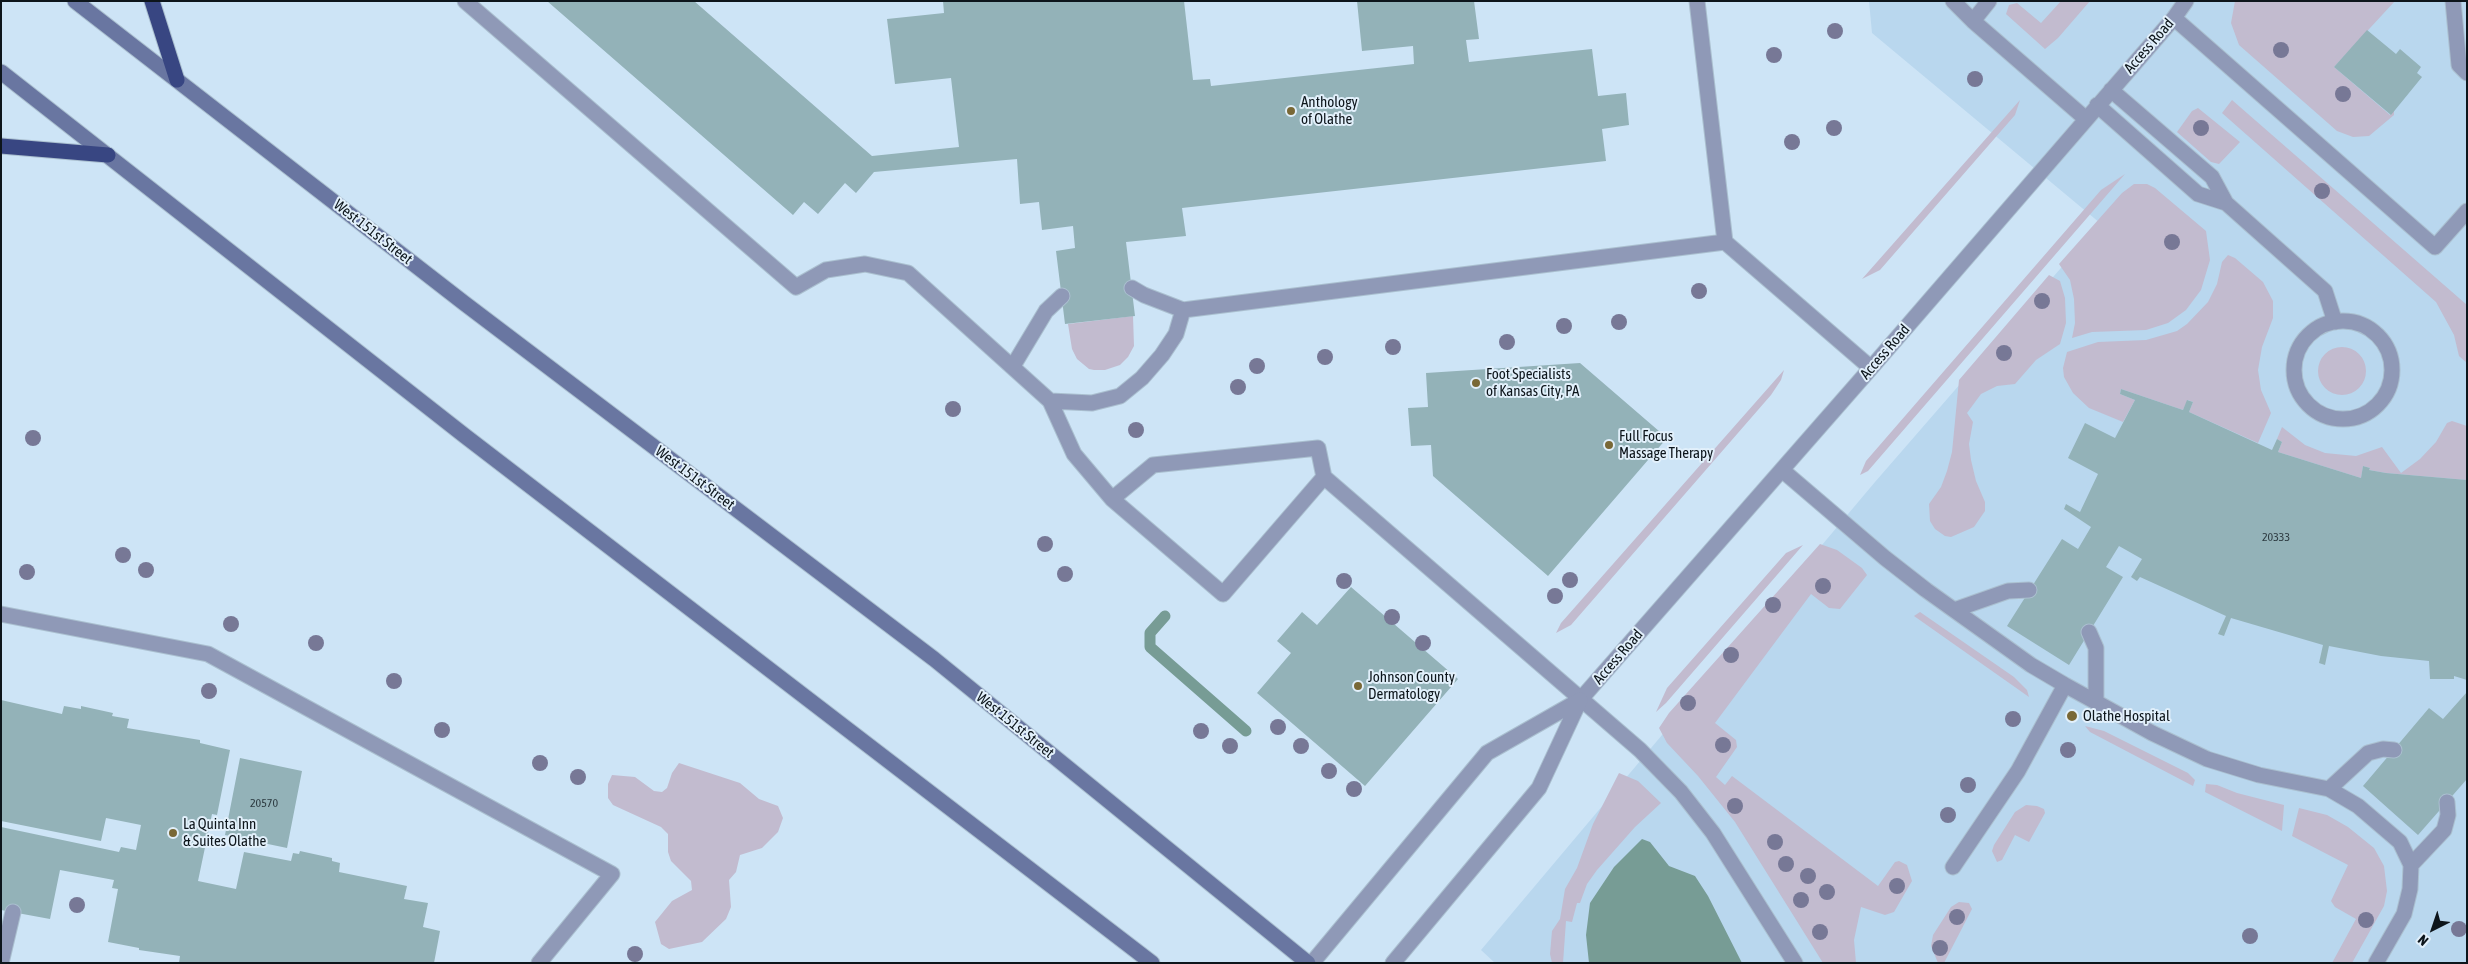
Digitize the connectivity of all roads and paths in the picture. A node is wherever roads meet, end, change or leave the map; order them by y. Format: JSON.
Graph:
{"nodes":[{"id":1,"x":75,"y":1,"type":"edge"},
{"id":2,"x":152,"y":1,"type":"edge"},
{"id":3,"x":464,"y":1,"type":"edge"},
{"id":4,"x":1697,"y":1,"type":"edge"},
{"id":5,"x":1954,"y":1,"type":"edge"},
{"id":6,"x":1989,"y":1,"type":"edge"},
{"id":7,"x":2186,"y":1,"type":"edge"},
{"id":8,"x":2453,"y":1,"type":"edge"},
{"id":9,"x":2174,"y":18,"type":"junction"},
{"id":10,"x":1973,"y":21,"type":"junction"},
{"id":11,"x":1,"y":72,"type":"edge"},
{"id":12,"x":2467,"y":73,"type":"edge"},
{"id":13,"x":177,"y":80,"type":"junction"},
{"id":14,"x":2111,"y":90,"type":"junction"},
{"id":15,"x":2097,"y":105,"type":"junction"},
{"id":16,"x":2086,"y":119,"type":"junction"},
{"id":17,"x":1,"y":146,"type":"edge"},
{"id":18,"x":108,"y":155,"type":"junction"},
{"id":19,"x":2226,"y":203,"type":"junction"},
{"id":20,"x":2467,"y":211,"type":"edge"},
{"id":21,"x":1725,"y":242,"type":"junction"},
{"id":22,"x":1132,"y":288,"type":"dead end"},
{"id":23,"x":1062,"y":296,"type":"dead end"},
{"id":24,"x":1183,"y":310,"type":"junction"},
{"id":25,"x":2335,"y":322,"type":"junction"},
{"id":26,"x":1013,"y":366,"type":"junction"},
{"id":27,"x":1871,"y":368,"type":"junction"},
{"id":28,"x":1050,"y":401,"type":"junction"},
{"id":29,"x":1782,"y":470,"type":"junction"},
{"id":30,"x":1324,"y":477,"type":"junction"},
{"id":31,"x":1112,"y":499,"type":"junction"},
{"id":32,"x":2029,"y":590,"type":"dead end"},
{"id":33,"x":1954,"y":610,"type":"junction"},
{"id":34,"x":1,"y":614,"type":"edge"},
{"id":35,"x":2089,"y":632,"type":"dead end"},
{"id":36,"x":2065,"y":685,"type":"junction"},
{"id":37,"x":1580,"y":700,"type":"junction"},
{"id":38,"x":2096,"y":701,"type":"junction"},
{"id":39,"x":2394,"y":750,"type":"dead end"},
{"id":40,"x":2329,"y":789,"type":"junction"},
{"id":41,"x":2447,"y":802,"type":"dead end"},
{"id":42,"x":2411,"y":865,"type":"junction"},
{"id":43,"x":1953,"y":867,"type":"dead end"},
{"id":44,"x":13,"y":912,"type":"dead end"},
{"id":45,"x":1,"y":963,"type":"edge"},
{"id":46,"x":539,"y":963,"type":"edge"},
{"id":47,"x":1152,"y":963,"type":"edge"},
{"id":48,"x":1308,"y":963,"type":"edge"},
{"id":49,"x":1312,"y":963,"type":"edge"},
{"id":50,"x":1393,"y":963,"type":"edge"},
{"id":51,"x":1795,"y":963,"type":"edge"},
{"id":52,"x":2376,"y":963,"type":"edge"}],
"edges":[{"from":1,"to":13,"type":"main road","name":"West 151st Street"},
{"from":2,"to":13,"type":"highway"},
{"from":3,"to":26,"type":"street"},
{"from":4,"to":21,"type":"street"},
{"from":5,"to":10,"type":"street"},
{"from":6,"to":10,"type":"street"},
{"from":7,"to":9,"type":"street","name":"Access Road"},
{"from":8,"to":12,"type":"street"},
{"from":9,"to":14,"type":"street","name":"Access Road"},
{"from":9,"to":20,"type":"street"},
{"from":10,"to":16,"type":"street"},
{"from":11,"to":18,"type":"main road"},
{"from":13,"to":48,"type":"main road","name":"West 151st Street"},
{"from":14,"to":15,"type":"street","name":"Access Road"},
{"from":14,"to":19,"type":"street"},
{"from":15,"to":16,"type":"street","name":"Access Road"},
{"from":15,"to":19,"type":"street"},
{"from":16,"to":27,"type":"street","name":"Access Road"},
{"from":17,"to":18,"type":"highway"},
{"from":18,"to":47,"type":"main road"},
{"from":19,"to":25,"type":"street"},
{"from":21,"to":24,"type":"street"},
{"from":21,"to":27,"type":"street"},
{"from":22,"to":24,"type":"street"},
{"from":23,"to":26,"type":"street"},
{"from":24,"to":28,"type":"street"},
{"from":25,"to":25,"type":"street"},
{"from":26,"to":28,"type":"street"},
{"from":27,"to":29,"type":"street","name":"Access Road"},
{"from":28,"to":31,"type":"street"},
{"from":29,"to":33,"type":"street"},
{"from":29,"to":37,"type":"street","name":"Access Road"},
{"from":30,"to":31,"type":"street"},
{"from":30,"to":31,"type":"street"},
{"from":30,"to":37,"type":"street"},
{"from":32,"to":33,"type":"street"},
{"from":33,"to":36,"type":"street"},
{"from":34,"to":46,"type":"street"},
{"from":35,"to":38,"type":"street"},
{"from":36,"to":38,"type":"street"},
{"from":36,"to":43,"type":"street"},
{"from":37,"to":49,"type":"street","name":"Access Road"},
{"from":37,"to":50,"type":"street","name":"Access Road"},
{"from":37,"to":51,"type":"street"},
{"from":38,"to":40,"type":"street"},
{"from":39,"to":40,"type":"street"},
{"from":40,"to":42,"type":"street"},
{"from":41,"to":42,"type":"street"},
{"from":42,"to":52,"type":"street"},
{"from":44,"to":45,"type":"street"}]}
